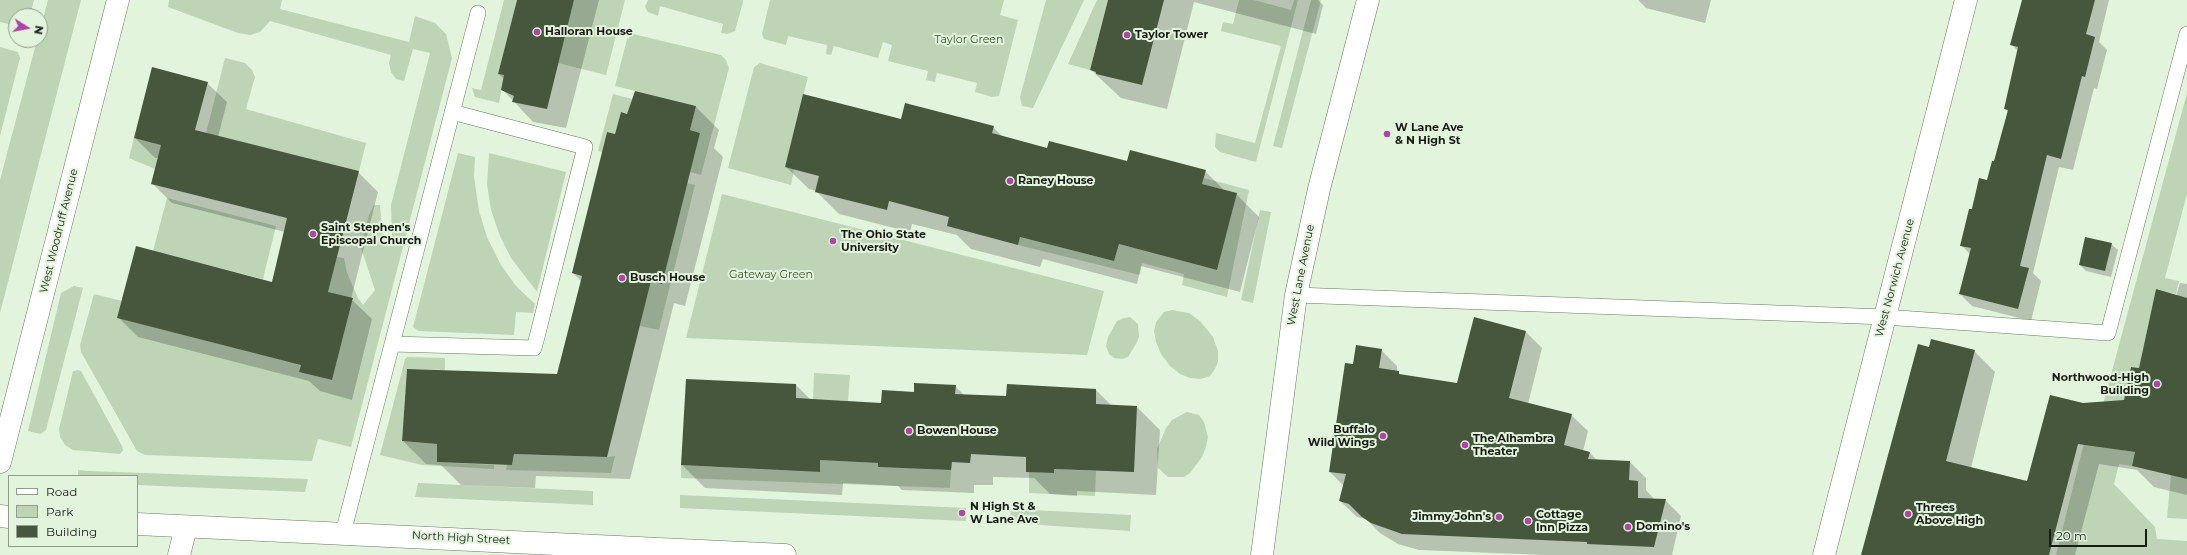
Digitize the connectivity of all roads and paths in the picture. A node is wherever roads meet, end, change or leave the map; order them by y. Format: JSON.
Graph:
{"nodes":[{"id":1,"x":118,"y":0,"type":"edge"},
{"id":2,"x":1368,"y":0,"type":"edge"},
{"id":3,"x":1966,"y":0,"type":"edge"},
{"id":4,"x":478,"y":13,"type":"dead end"},
{"id":5,"x":2187,"y":34,"type":"edge"},
{"id":6,"x":452,"y":112,"type":"junction"},
{"id":7,"x":1296,"y":295,"type":"junction"},
{"id":8,"x":1885,"y":317,"type":"junction"},
{"id":9,"x":392,"y":344,"type":"junction"},
{"id":10,"x":0,"y":462,"type":"edge"},
{"id":11,"x":138,"y":524,"type":"edge"},
{"id":12,"x":186,"y":527,"type":"junction"},
{"id":13,"x":343,"y":533,"type":"junction"},
{"id":14,"x":659,"y":552,"type":"edge"},
{"id":15,"x":179,"y":555,"type":"edge"},
{"id":16,"x":786,"y":555,"type":"edge"},
{"id":17,"x":1262,"y":555,"type":"edge"},
{"id":18,"x":1824,"y":555,"type":"edge"}],
"edges":[{"from":1,"to":10,"type":"main road","name":"West Woodruff Avenue"},
{"from":2,"to":7,"type":"main road","name":"West Lane Avenue"},
{"from":3,"to":8,"type":"main road","name":"West Norwich Avenue"},
{"from":4,"to":6,"type":"lane"},
{"from":5,"to":8,"type":"lane"},
{"from":6,"to":9,"type":"lane"},
{"from":6,"to":9,"type":"lane"},
{"from":7,"to":8,"type":"lane"},
{"from":7,"to":17,"type":"main road","name":"West Lane Avenue"},
{"from":8,"to":18,"type":"main road","name":"West Norwich Avenue"},
{"from":9,"to":13,"type":"lane"},
{"from":11,"to":12,"type":"main road","name":"North High Street"},
{"from":12,"to":13,"type":"main road","name":"North High Street"},
{"from":12,"to":15,"type":"main road"},
{"from":13,"to":14,"type":"main road","name":"North High Street"},
{"from":14,"to":16,"type":"main road","name":"North High Street"}]}
